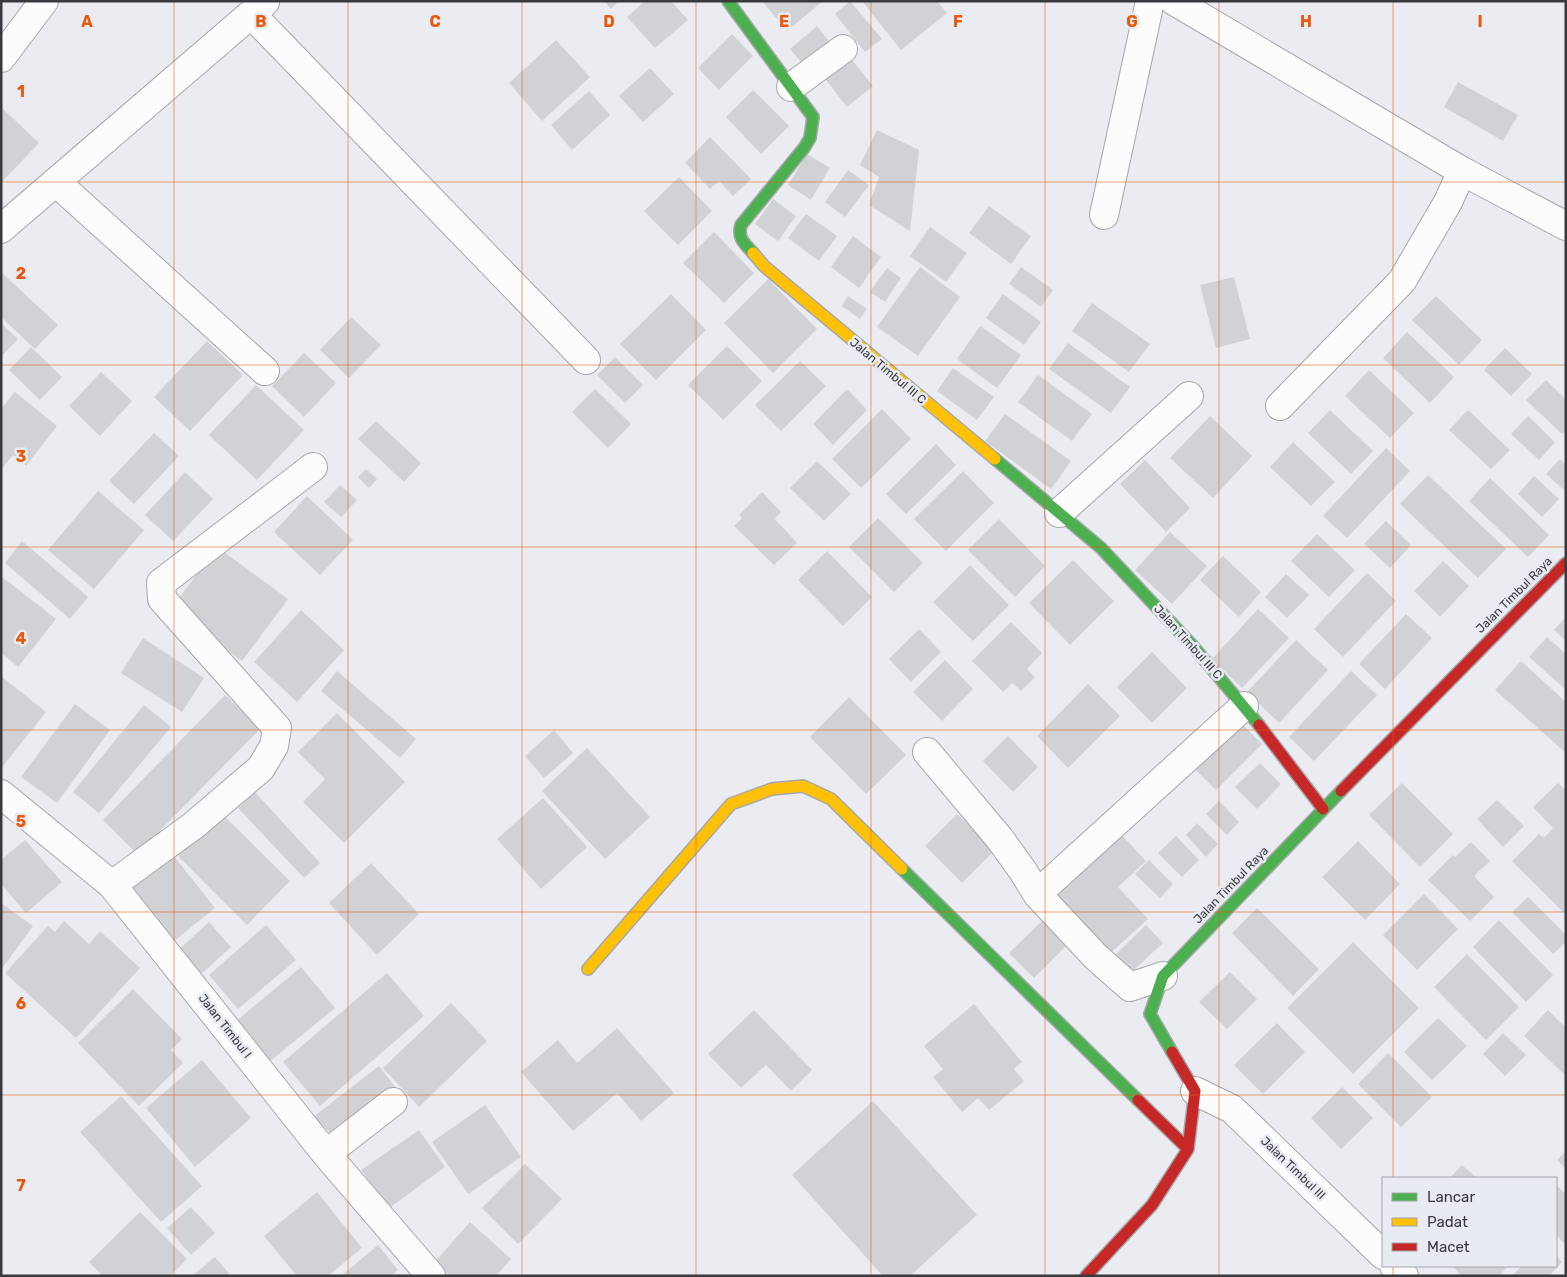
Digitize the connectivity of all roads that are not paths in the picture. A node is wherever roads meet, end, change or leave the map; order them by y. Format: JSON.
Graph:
{"nodes":[{"id":1,"x":44,"y":1,"type":"edge"},
{"id":2,"x":728,"y":1,"type":"edge"},
{"id":3,"x":1150,"y":1,"type":"edge"},
{"id":4,"x":1174,"y":1,"type":"edge"},
{"id":5,"x":258,"y":7,"type":"edge"},
{"id":6,"x":843,"y":49,"type":"dead end"},
{"id":7,"x":1,"y":58,"type":"edge"},
{"id":8,"x":791,"y":87,"type":"junction"},
{"id":9,"x":1462,"y":171,"type":"junction"},
{"id":10,"x":56,"y":182,"type":"junction"},
{"id":11,"x":1104,"y":215,"type":"dead end"},
{"id":12,"x":1566,"y":226,"type":"edge"},
{"id":13,"x":2,"y":228,"type":"edge"},
{"id":14,"x":586,"y":360,"type":"dead end"},
{"id":15,"x":265,"y":371,"type":"dead end"},
{"id":16,"x":1189,"y":396,"type":"dead end"},
{"id":17,"x":1280,"y":406,"type":"dead end"},
{"id":18,"x":313,"y":467,"type":"dead end"},
{"id":19,"x":1060,"y":513,"type":"junction"},
{"id":20,"x":1566,"y":563,"type":"edge"},
{"id":21,"x":1244,"y":706,"type":"junction"},
{"id":22,"x":928,"y":752,"type":"dead end"},
{"id":23,"x":1,"y":794,"type":"edge"},
{"id":24,"x":1323,"y":809,"type":"junction"},
{"id":25,"x":112,"y":885,"type":"junction"},
{"id":26,"x":1037,"y":894,"type":"junction"},
{"id":27,"x":588,"y":970,"type":"dead end"},
{"id":28,"x":1163,"y":976,"type":"junction"},
{"id":29,"x":1196,"y":1091,"type":"junction"},
{"id":30,"x":392,"y":1102,"type":"dead end"},
{"id":31,"x":1188,"y":1149,"type":"junction"},
{"id":32,"x":326,"y":1154,"type":"junction"},
{"id":33,"x":1382,"y":1255,"type":"edge"},
{"id":34,"x":1395,"y":1267,"type":"edge"},
{"id":35,"x":431,"y":1276,"type":"edge"},
{"id":36,"x":1086,"y":1276,"type":"edge"},
{"id":37,"x":1404,"y":1276,"type":"edge"}],
"edges":[{"from":1,"to":7,"type":"street"},
{"from":2,"to":8,"type":"street","name":"Jalan Timbul III C"},
{"from":3,"to":11,"type":"street"},
{"from":4,"to":9,"type":"street"},
{"from":5,"to":10,"type":"street"},
{"from":5,"to":14,"type":"street"},
{"from":6,"to":8,"type":"street"},
{"from":8,"to":19,"type":"street","name":"Jalan Timbul III C"},
{"from":9,"to":12,"type":"street"},
{"from":9,"to":17,"type":"street"},
{"from":10,"to":13,"type":"street"},
{"from":10,"to":15,"type":"street"},
{"from":16,"to":19,"type":"street"},
{"from":18,"to":25,"type":"street"},
{"from":19,"to":21,"type":"street","name":"Jalan Timbul III C"},
{"from":20,"to":24,"type":"street","name":"Jalan Timbul Raya"},
{"from":21,"to":24,"type":"street","name":"Jalan Timbul III C"},
{"from":21,"to":26,"type":"street"},
{"from":22,"to":26,"type":"street"},
{"from":23,"to":25,"type":"street","name":"Jalan Timbul I"},
{"from":24,"to":28,"type":"street","name":"Jalan Timbul Raya"},
{"from":25,"to":32,"type":"street","name":"Jalan Timbul I"},
{"from":26,"to":28,"type":"street"},
{"from":27,"to":31,"type":"street"},
{"from":28,"to":29,"type":"street","name":"Jalan Timbul Raya"},
{"from":29,"to":31,"type":"street"},
{"from":29,"to":33,"type":"street","name":"Jalan Timbul III"},
{"from":30,"to":32,"type":"street"},
{"from":31,"to":36,"type":"street"},
{"from":32,"to":35,"type":"street","name":"Jalan Timbul I"},
{"from":34,"to":37,"type":"street"}]}
